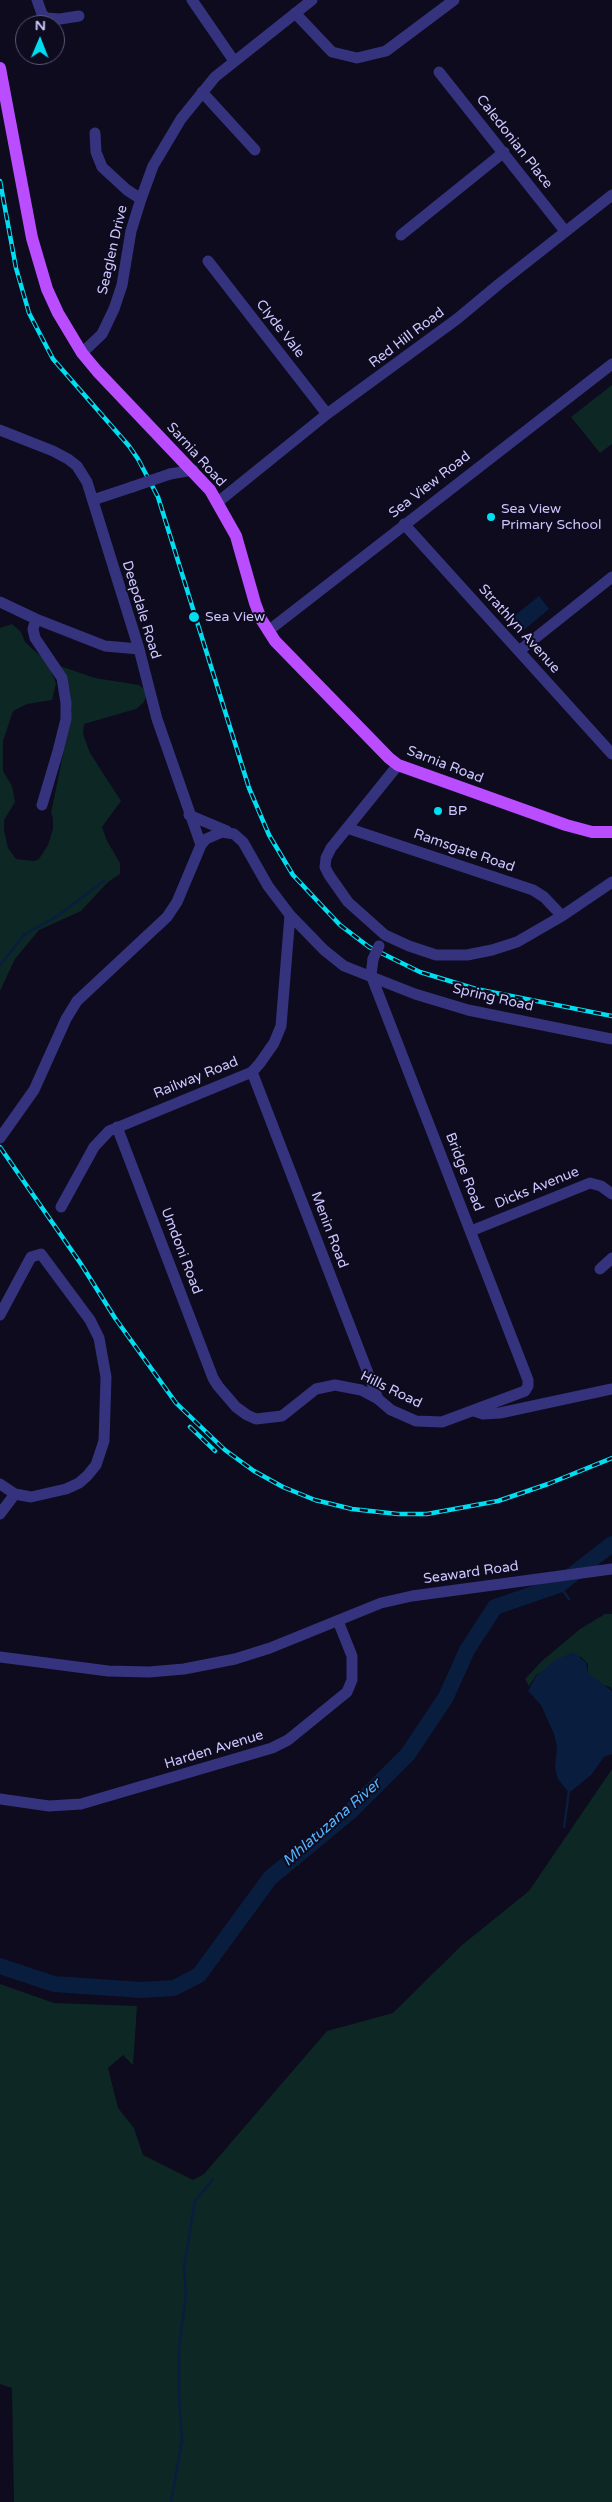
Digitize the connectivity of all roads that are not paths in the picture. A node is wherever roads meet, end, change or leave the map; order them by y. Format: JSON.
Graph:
{"nodes":[{"id":1,"x":37,"y":0,"type":"edge"},
{"id":2,"x":192,"y":0,"type":"edge"},
{"id":3,"x":312,"y":0,"type":"edge"},
{"id":4,"x":454,"y":0,"type":"edge"},
{"id":5,"x":295,"y":13,"type":"junction"},
{"id":6,"x":79,"y":16,"type":"dead end"},
{"id":7,"x":234,"y":61,"type":"junction"},
{"id":8,"x":0,"y":68,"type":"edge"},
{"id":9,"x":439,"y":72,"type":"dead end"},
{"id":10,"x":202,"y":92,"type":"junction"},
{"id":11,"x":95,"y":133,"type":"dead end"},
{"id":12,"x":255,"y":150,"type":"dead end"},
{"id":13,"x":504,"y":152,"type":"junction"},
{"id":14,"x":612,"y":195,"type":"edge"},
{"id":15,"x":141,"y":199,"type":"junction"},
{"id":16,"x":565,"y":231,"type":"junction"},
{"id":17,"x":401,"y":235,"type":"dead end"},
{"id":18,"x":208,"y":261,"type":"dead end"},
{"id":19,"x":82,"y":353,"type":"junction"},
{"id":20,"x":612,"y":364,"type":"edge"},
{"id":21,"x":327,"y":414,"type":"junction"},
{"id":22,"x":0,"y":430,"type":"edge"},
{"id":23,"x":193,"y":470,"type":"junction"},
{"id":24,"x":93,"y":500,"type":"junction"},
{"id":25,"x":218,"y":502,"type":"junction"},
{"id":26,"x":404,"y":524,"type":"junction"},
{"id":27,"x":612,"y":577,"type":"edge"},
{"id":28,"x":0,"y":602,"type":"edge"},
{"id":29,"x":36,"y":619,"type":"junction"},
{"id":30,"x":268,"y":630,"type":"junction"},
{"id":31,"x":138,"y":649,"type":"junction"},
{"id":32,"x":519,"y":651,"type":"junction"},
{"id":33,"x":612,"y":754,"type":"edge"},
{"id":34,"x":398,"y":765,"type":"junction"},
{"id":35,"x":42,"y":805,"type":"dead end"},
{"id":36,"x":189,"y":816,"type":"junction"},
{"id":37,"x":347,"y":828,"type":"junction"},
{"id":38,"x":229,"y":832,"type":"junction"},
{"id":39,"x":612,"y":832,"type":"edge"},
{"id":40,"x":200,"y":845,"type":"junction"},
{"id":41,"x":612,"y":882,"type":"edge"},
{"id":42,"x":290,"y":914,"type":"junction"},
{"id":43,"x":562,"y":916,"type":"junction"},
{"id":44,"x":385,"y":935,"type":"junction"},
{"id":45,"x":371,"y":975,"type":"junction"},
{"id":46,"x":612,"y":1039,"type":"edge"},
{"id":47,"x":252,"y":1072,"type":"junction"},
{"id":48,"x":117,"y":1127,"type":"junction"},
{"id":49,"x":2,"y":1136,"type":"edge"},
{"id":50,"x":612,"y":1194,"type":"edge"},
{"id":51,"x":61,"y":1207,"type":"dead end"},
{"id":52,"x":470,"y":1231,"type":"junction"},
{"id":53,"x":612,"y":1258,"type":"edge"},
{"id":54,"x":600,"y":1269,"type":"dead end"},
{"id":55,"x":0,"y":1315,"type":"edge"},
{"id":56,"x":528,"y":1380,"type":"joint"},
{"id":57,"x":218,"y":1386,"type":"joint"},
{"id":58,"x":612,"y":1388,"type":"edge"},
{"id":59,"x":378,"y":1399,"type":"junction"},
{"id":60,"x":473,"y":1411,"type":"junction"},
{"id":61,"x":0,"y":1484,"type":"edge"},
{"id":62,"x":15,"y":1494,"type":"junction"},
{"id":63,"x":0,"y":1514,"type":"edge"},
{"id":64,"x":612,"y":1569,"type":"edge"},
{"id":65,"x":338,"y":1621,"type":"junction"},
{"id":66,"x":0,"y":1657,"type":"edge"},
{"id":67,"x":0,"y":1799,"type":"edge"}],
"edges":[{"from":1,"to":6,"type":"street"},
{"from":2,"to":7,"type":"street"},
{"from":3,"to":5,"type":"street","name":"Seaglen Drive"},
{"from":4,"to":5,"type":"street"},
{"from":5,"to":7,"type":"street","name":"Seaglen Drive"},
{"from":7,"to":10,"type":"street","name":"Seaglen Drive"},
{"from":8,"to":19,"type":"main road","name":"Sarnia Road"},
{"from":9,"to":13,"type":"street","name":"Caledonian Place"},
{"from":10,"to":12,"type":"street"},
{"from":10,"to":15,"type":"street","name":"Seaglen Drive"},
{"from":11,"to":15,"type":"street"},
{"from":13,"to":16,"type":"street","name":"Caledonian Place"},
{"from":13,"to":17,"type":"street"},
{"from":14,"to":16,"type":"street","name":"Red Hill Road"},
{"from":15,"to":19,"type":"street","name":"Seaglen Drive"},
{"from":16,"to":21,"type":"street","name":"Red Hill Road"},
{"from":18,"to":21,"type":"street","name":"Clyde Vale"},
{"from":19,"to":23,"type":"main road","name":"Sarnia Road"},
{"from":20,"to":26,"type":"street","name":"Sea View Road"},
{"from":21,"to":25,"type":"street","name":"Red Hill Road"},
{"from":22,"to":24,"type":"street","name":"Deepdale Road"},
{"from":23,"to":24,"type":"street","bridge":true},
{"from":23,"to":25,"type":"main road","name":"Sarnia Road"},
{"from":24,"to":31,"type":"street","name":"Deepdale Road"},
{"from":25,"to":30,"type":"main road","name":"Sarnia Road"},
{"from":26,"to":30,"type":"street","name":"Sea View Road"},
{"from":26,"to":32,"type":"street","name":"Strathlyn Avenue"},
{"from":27,"to":32,"type":"street"},
{"from":28,"to":29,"type":"street"},
{"from":29,"to":31,"type":"street"},
{"from":29,"to":35,"type":"street"},
{"from":30,"to":34,"type":"main road","name":"Sarnia Road"},
{"from":31,"to":36,"type":"street","name":"Deepdale Road"},
{"from":32,"to":33,"type":"street","name":"Strathlyn Avenue"},
{"from":34,"to":37,"type":"street"},
{"from":34,"to":39,"type":"main road","name":"Sarnia Road"},
{"from":36,"to":38,"type":"street"},
{"from":36,"to":40,"type":"street","name":"Deepdale Road"},
{"from":37,"to":43,"type":"street","name":"Ramsgate Road"},
{"from":37,"to":44,"type":"street"},
{"from":38,"to":40,"type":"street"},
{"from":38,"to":42,"type":"street","name":"Spring Road"},
{"from":40,"to":49,"type":"street"},
{"from":41,"to":43,"type":"street"},
{"from":42,"to":45,"type":"street","name":"Spring Road"},
{"from":42,"to":47,"type":"street","name":"Railway Road"},
{"from":43,"to":44,"type":"street"},
{"from":44,"to":45,"type":"street","bridge":true},
{"from":45,"to":46,"type":"street","name":"Spring Road"},
{"from":45,"to":52,"type":"street","name":"Bridge Road"},
{"from":47,"to":48,"type":"street","name":"Railway Road"},
{"from":47,"to":59,"type":"street","name":"Menin Road"},
{"from":48,"to":51,"type":"street","name":"Railway Road"},
{"from":48,"to":57,"type":"street","name":"Umdoni Road"},
{"from":50,"to":52,"type":"street","name":"Dicks Avenue"},
{"from":52,"to":56,"type":"street","name":"Bridge Road"},
{"from":53,"to":54,"type":"street"},
{"from":55,"to":62,"type":"street"},
{"from":56,"to":60,"type":"street","name":"Hills Road"},
{"from":57,"to":59,"type":"street","name":"Hills Road"},
{"from":58,"to":60,"type":"street"},
{"from":59,"to":60,"type":"street","name":"Hills Road"},
{"from":61,"to":62,"type":"street"},
{"from":62,"to":63,"type":"street"},
{"from":64,"to":65,"type":"street","name":"Seaward Road"},
{"from":65,"to":66,"type":"street","name":"Seaward Road"},
{"from":65,"to":67,"type":"street","name":"Harden Avenue"}]}
